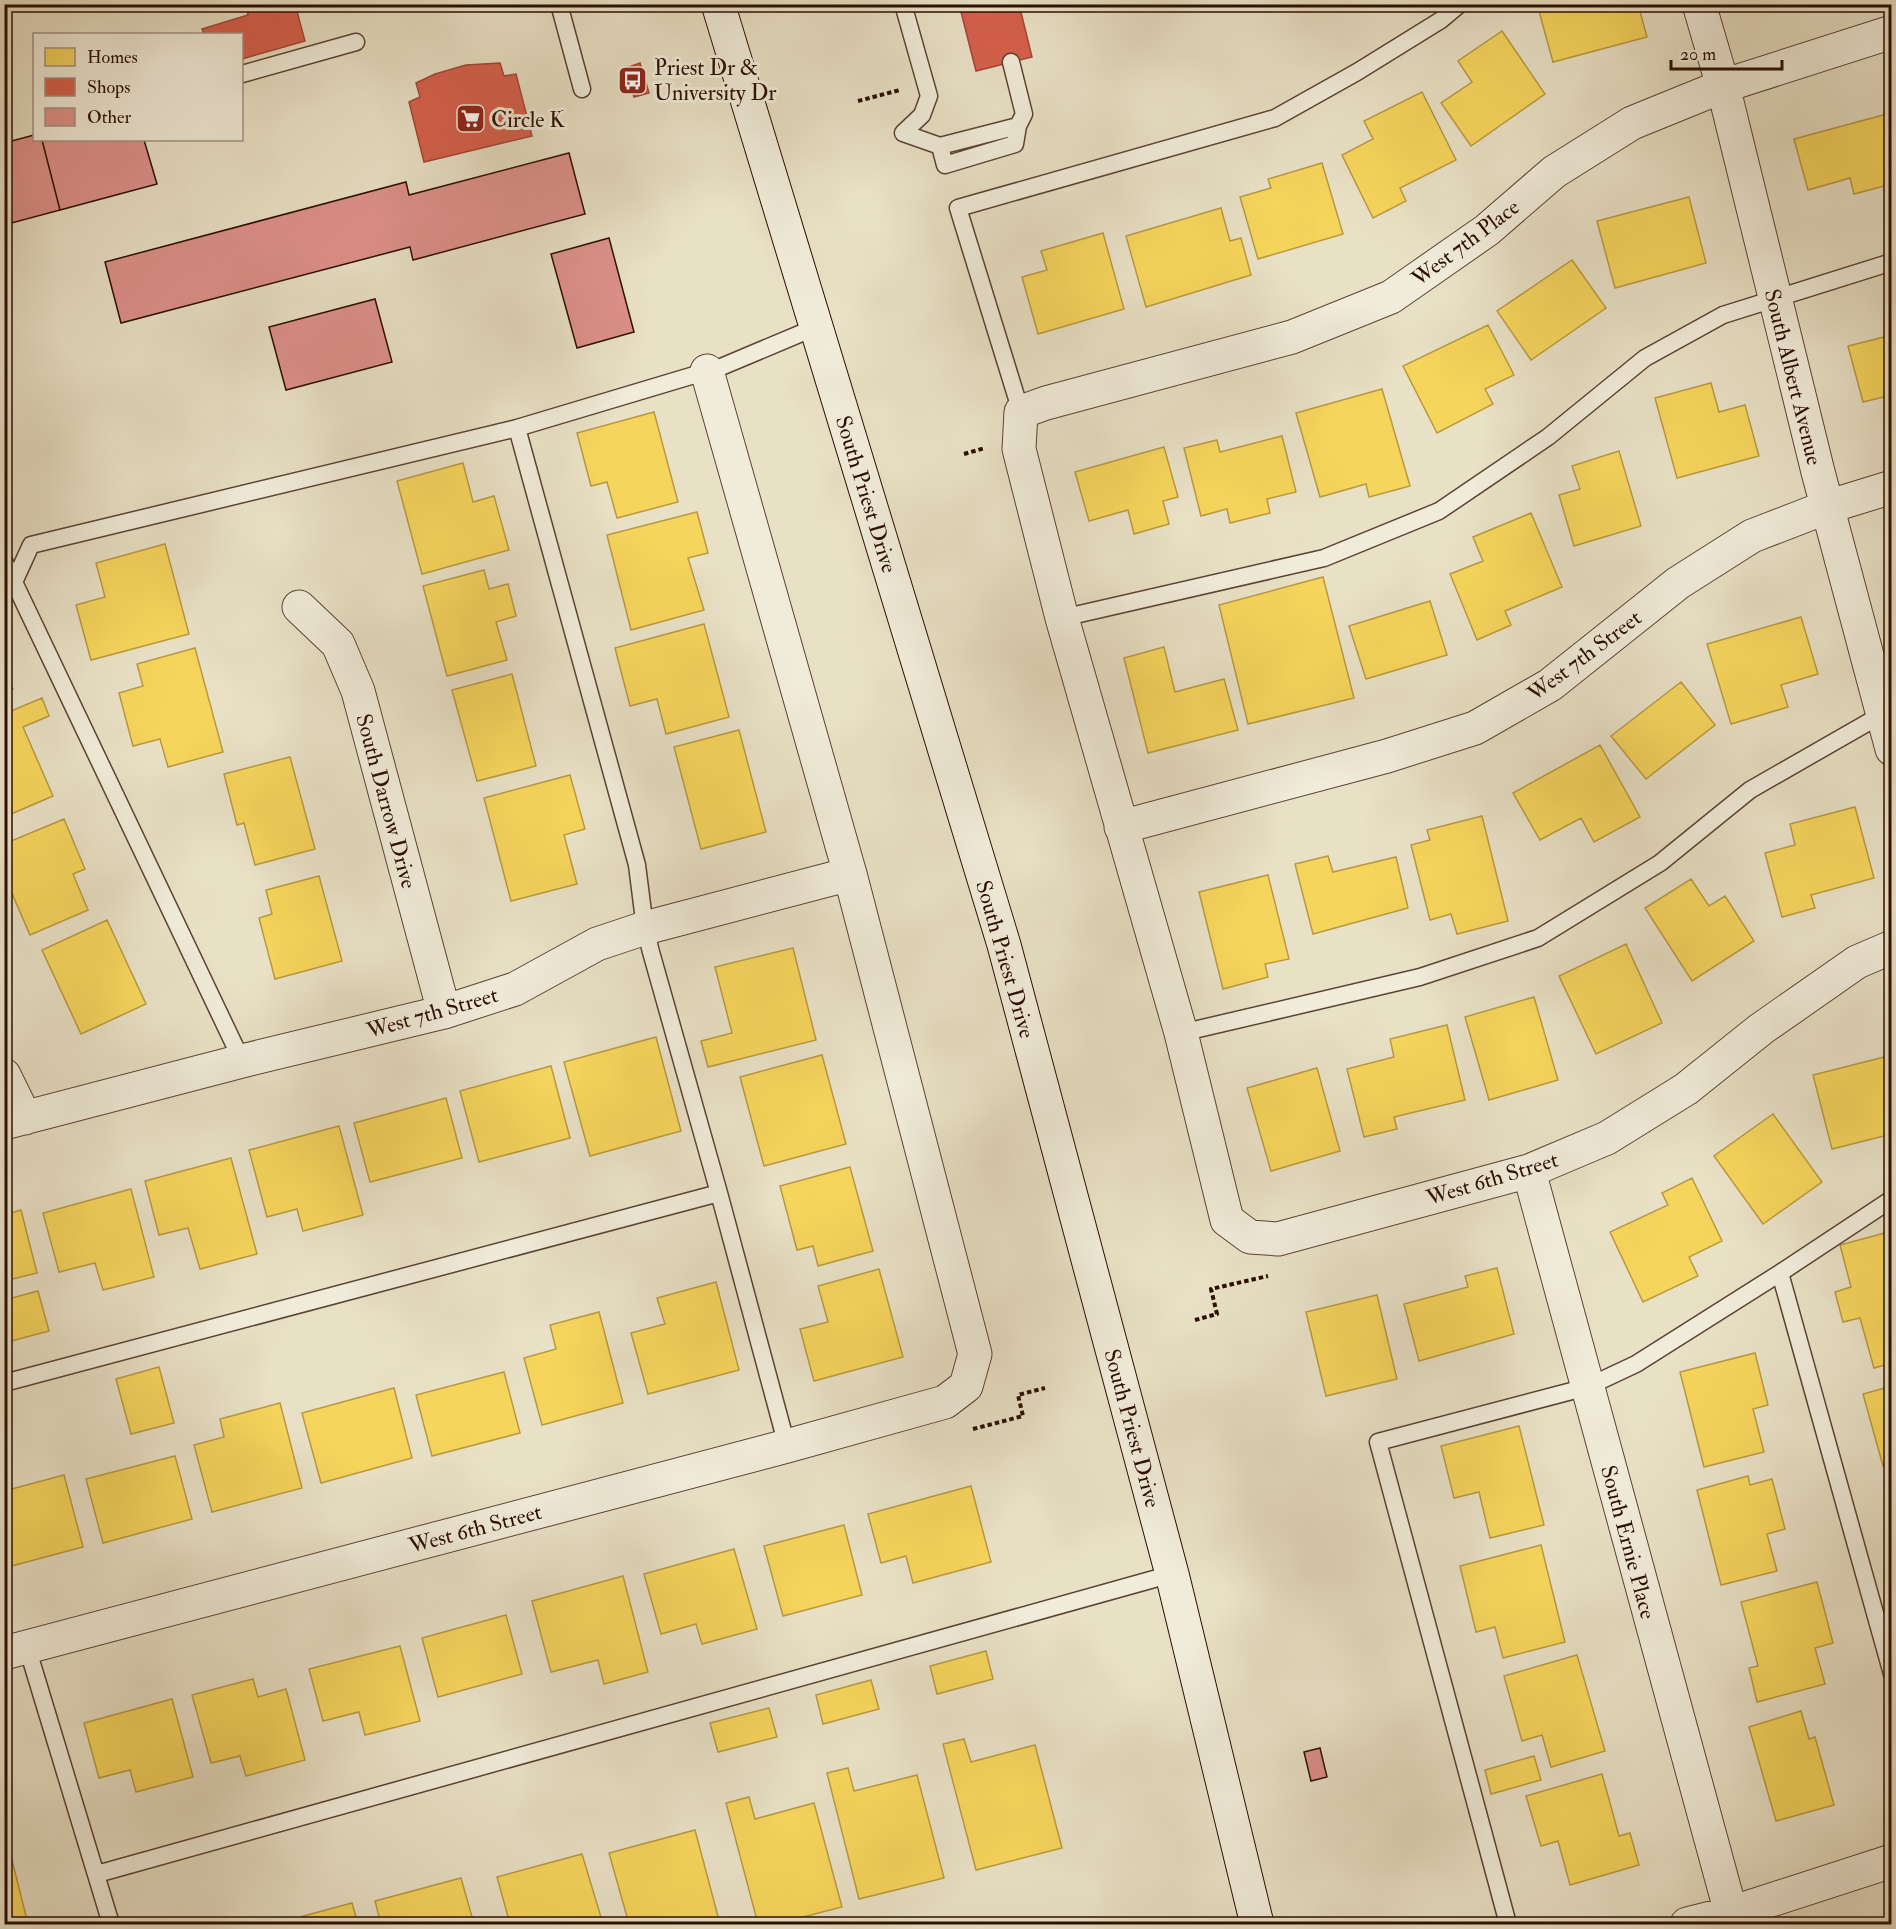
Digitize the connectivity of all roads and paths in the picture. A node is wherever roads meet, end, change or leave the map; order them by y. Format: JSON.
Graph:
{"nodes":[{"id":1,"x":559,"y":4,"type":"edge"},
{"id":2,"x":718,"y":4,"type":"edge"},
{"id":3,"x":903,"y":4,"type":"edge"},
{"id":4,"x":1460,"y":4,"type":"edge"},
{"id":5,"x":1699,"y":4,"type":"edge"},
{"id":6,"x":1892,"y":32,"type":"edge"},
{"id":7,"x":356,"y":42,"type":"dead end"},
{"id":8,"x":1011,"y":62,"type":"dead end"},
{"id":9,"x":243,"y":74,"type":"edge"},
{"id":10,"x":1722,"y":86,"type":"junction"},
{"id":11,"x":582,"y":89,"type":"dead end"},
{"id":12,"x":904,"y":89,"type":"dead end"},
{"id":13,"x":858,"y":101,"type":"dead end"},
{"id":14,"x":1892,"y":262,"type":"edge"},
{"id":15,"x":1775,"y":298,"type":"junction"},
{"id":16,"x":816,"y":327,"type":"junction"},
{"id":17,"x":707,"y":371,"type":"junction"},
{"id":18,"x":1021,"y":412,"type":"junction"},
{"id":19,"x":518,"y":428,"type":"junction"},
{"id":20,"x":1892,"y":487,"type":"edge"},
{"id":21,"x":1827,"y":507,"type":"junction"},
{"id":22,"x":4,"y":561,"type":"edge"},
{"id":23,"x":15,"y":580,"type":"junction"},
{"id":24,"x":299,"y":607,"type":"dead end"},
{"id":25,"x":1062,"y":618,"type":"junction"},
{"id":26,"x":1887,"y":711,"type":"edge"},
{"id":27,"x":1892,"y":748,"type":"edge"},
{"id":28,"x":1121,"y":827,"type":"junction"},
{"id":29,"x":850,"y":874,"type":"junction"},
{"id":30,"x":645,"y":928,"type":"junction"},
{"id":31,"x":1892,"y":947,"type":"edge"},
{"id":32,"x":444,"y":1012,"type":"junction"},
{"id":33,"x":1181,"y":1033,"type":"junction"},
{"id":34,"x":242,"y":1061,"type":"junction"},
{"id":35,"x":4,"y":1075,"type":"edge"},
{"id":36,"x":15,"y":1121,"type":"edge"},
{"id":37,"x":1529,"y":1171,"type":"junction"},
{"id":38,"x":718,"y":1193,"type":"junction"},
{"id":39,"x":1892,"y":1199,"type":"edge"},
{"id":40,"x":1266,"y":1270,"type":"dead end"},
{"id":41,"x":1780,"y":1273,"type":"junction"},
{"id":42,"x":1195,"y":1320,"type":"dead end"},
{"id":43,"x":4,"y":1383,"type":"edge"},
{"id":44,"x":1587,"y":1387,"type":"junction"},
{"id":45,"x":1045,"y":1388,"type":"dead end"},
{"id":46,"x":973,"y":1429,"type":"dead end"},
{"id":47,"x":787,"y":1446,"type":"junction"},
{"id":48,"x":1173,"y":1574,"type":"junction"},
{"id":49,"x":16,"y":1650,"type":"edge"},
{"id":50,"x":1892,"y":1674,"type":"edge"},
{"id":51,"x":1892,"y":1861,"type":"edge"},
{"id":52,"x":97,"y":1874,"type":"junction"},
{"id":53,"x":1731,"y":1913,"type":"junction"},
{"id":54,"x":111,"y":1924,"type":"edge"},
{"id":55,"x":1257,"y":1924,"type":"edge"},
{"id":56,"x":1508,"y":1924,"type":"edge"},
{"id":57,"x":1687,"y":1924,"type":"edge"}],
"edges":[{"from":1,"to":11,"type":"lane"},
{"from":2,"to":16,"type":"street","name":"South Priest Drive"},
{"from":3,"to":8,"type":"lane"},
{"from":4,"to":18,"type":"lane"},
{"from":5,"to":10,"type":"street","name":"South Albert Avenue"},
{"from":6,"to":10,"type":"street","name":"West 7th Place"},
{"from":7,"to":9,"type":"lane"},
{"from":10,"to":15,"type":"street","name":"South Albert Avenue"},
{"from":10,"to":18,"type":"street","name":"West 7th Place"},
{"from":12,"to":13,"type":"path"},
{"from":14,"to":15,"type":"lane"},
{"from":15,"to":21,"type":"street","name":"South Albert Avenue"},
{"from":15,"to":25,"type":"lane"},
{"from":16,"to":17,"type":"lane"},
{"from":16,"to":48,"type":"street","name":"South Priest Drive"},
{"from":17,"to":19,"type":"lane"},
{"from":17,"to":29,"type":"street"},
{"from":18,"to":25,"type":"street"},
{"from":19,"to":23,"type":"lane"},
{"from":19,"to":30,"type":"lane"},
{"from":20,"to":21,"type":"street","name":"West 7th Street"},
{"from":21,"to":26,"type":"street","name":"South Albert Avenue"},
{"from":21,"to":28,"type":"street","name":"West 7th Street"},
{"from":22,"to":23,"type":"lane"},
{"from":23,"to":34,"type":"lane"},
{"from":24,"to":32,"type":"street","name":"South Darrow Drive"},
{"from":25,"to":28,"type":"street"},
{"from":26,"to":27,"type":"street","name":"South Albert Avenue"},
{"from":26,"to":33,"type":"lane"},
{"from":28,"to":33,"type":"street"},
{"from":29,"to":30,"type":"street","name":"West 7th Street"},
{"from":29,"to":47,"type":"street","name":"West 6th Street"},
{"from":30,"to":32,"type":"street","name":"West 7th Street"},
{"from":30,"to":38,"type":"lane"},
{"from":31,"to":37,"type":"street","name":"West 6th Street"},
{"from":32,"to":34,"type":"street","name":"West 7th Street"},
{"from":33,"to":37,"type":"street","name":"West 6th Street"},
{"from":34,"to":36,"type":"street","name":"West 7th Street"},
{"from":35,"to":36,"type":"street"},
{"from":37,"to":44,"type":"street","name":"South Ernie Place"},
{"from":38,"to":43,"type":"lane"},
{"from":38,"to":47,"type":"lane"},
{"from":39,"to":41,"type":"lane"},
{"from":40,"to":42,"type":"path"},
{"from":41,"to":44,"type":"lane"},
{"from":41,"to":50,"type":"lane"},
{"from":44,"to":53,"type":"street","name":"South Ernie Place"},
{"from":44,"to":56,"type":"lane"},
{"from":45,"to":46,"type":"path"},
{"from":47,"to":49,"type":"street","name":"West 6th Street"},
{"from":48,"to":52,"type":"lane"},
{"from":48,"to":55,"type":"street","name":"South Priest Drive"},
{"from":49,"to":52,"type":"lane"},
{"from":51,"to":53,"type":"street"},
{"from":52,"to":54,"type":"lane"},
{"from":53,"to":57,"type":"street"}]}
